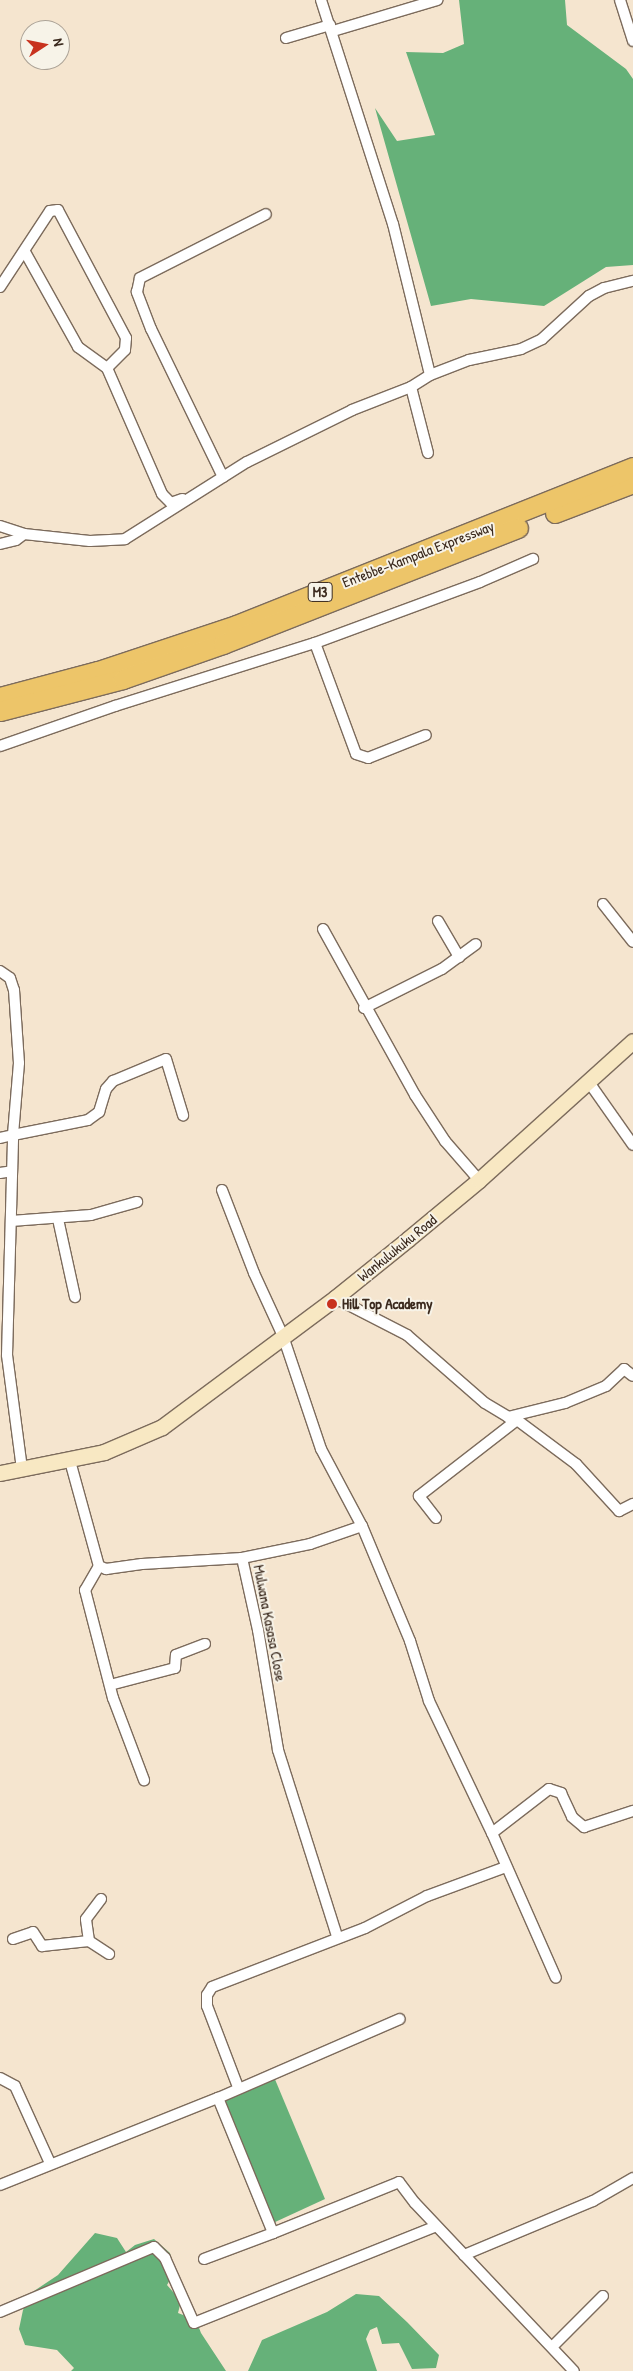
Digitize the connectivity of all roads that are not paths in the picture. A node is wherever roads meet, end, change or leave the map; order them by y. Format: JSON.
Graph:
{"nodes":[{"id":1,"x":321,"y":0,"type":"edge"},
{"id":2,"x":437,"y":0,"type":"edge"},
{"id":3,"x":620,"y":0,"type":"edge"},
{"id":4,"x":331,"y":28,"type":"junction"},
{"id":5,"x":286,"y":38,"type":"dead end"},
{"id":6,"x":633,"y":41,"type":"edge"},
{"id":7,"x":266,"y":214,"type":"dead end"},
{"id":8,"x":25,"y":252,"type":"junction"},
{"id":9,"x":633,"y":281,"type":"edge"},
{"id":10,"x":0,"y":287,"type":"edge"},
{"id":11,"x":107,"y":368,"type":"junction"},
{"id":12,"x":430,"y":375,"type":"junction"},
{"id":13,"x":411,"y":387,"type":"junction"},
{"id":14,"x":428,"y":453,"type":"dead end"},
{"id":15,"x":633,"y":467,"type":"edge"},
{"id":16,"x":223,"y":477,"type":"junction"},
{"id":17,"x":633,"y":483,"type":"edge"},
{"id":18,"x":188,"y":499,"type":"junction"},
{"id":19,"x":0,"y":526,"type":"edge"},
{"id":20,"x":24,"y":534,"type":"junction"},
{"id":21,"x":0,"y":544,"type":"edge"},
{"id":22,"x":533,"y":559,"type":"dead end"},
{"id":23,"x":315,"y":643,"type":"junction"},
{"id":24,"x":0,"y":697,"type":"edge"},
{"id":25,"x":0,"y":711,"type":"edge"},
{"id":26,"x":426,"y":734,"type":"dead end"},
{"id":27,"x":0,"y":746,"type":"edge"},
{"id":28,"x":603,"y":904,"type":"dead end"},
{"id":29,"x":438,"y":921,"type":"dead end"},
{"id":30,"x":629,"y":928,"type":"edge"},
{"id":31,"x":323,"y":929,"type":"dead end"},
{"id":32,"x":633,"y":942,"type":"edge"},
{"id":33,"x":476,"y":944,"type":"dead end"},
{"id":34,"x":459,"y":957,"type":"junction"},
{"id":35,"x":0,"y":971,"type":"edge"},
{"id":36,"x":364,"y":1008,"type":"junction"},
{"id":37,"x":633,"y":1040,"type":"edge"},
{"id":38,"x":588,"y":1081,"type":"junction"},
{"id":39,"x":183,"y":1114,"type":"dead end"},
{"id":40,"x":13,"y":1135,"type":"junction"},
{"id":41,"x":0,"y":1138,"type":"edge"},
{"id":42,"x":633,"y":1145,"type":"edge"},
{"id":43,"x":12,"y":1171,"type":"junction"},
{"id":44,"x":0,"y":1174,"type":"edge"},
{"id":45,"x":479,"y":1180,"type":"junction"},
{"id":46,"x":222,"y":1190,"type":"dead end"},
{"id":47,"x":137,"y":1202,"type":"dead end"},
{"id":48,"x":58,"y":1219,"type":"junction"},
{"id":49,"x":10,"y":1221,"type":"junction"},
{"id":50,"x":75,"y":1297,"type":"dead end"},
{"id":51,"x":335,"y":1298,"type":"junction"},
{"id":52,"x":283,"y":1336,"type":"junction"},
{"id":53,"x":633,"y":1376,"type":"edge"},
{"id":54,"x":513,"y":1419,"type":"junction"},
{"id":55,"x":70,"y":1461,"type":"junction"},
{"id":56,"x":22,"y":1469,"type":"junction"},
{"id":57,"x":0,"y":1473,"type":"edge"},
{"id":58,"x":633,"y":1504,"type":"edge"},
{"id":59,"x":436,"y":1518,"type":"dead end"},
{"id":60,"x":362,"y":1526,"type":"junction"},
{"id":61,"x":242,"y":1558,"type":"junction"},
{"id":62,"x":99,"y":1566,"type":"junction"},
{"id":63,"x":205,"y":1644,"type":"dead end"},
{"id":64,"x":110,"y":1685,"type":"junction"},
{"id":65,"x":144,"y":1780,"type":"dead end"},
{"id":66,"x":633,"y":1811,"type":"edge"},
{"id":67,"x":492,"y":1833,"type":"junction"},
{"id":68,"x":506,"y":1867,"type":"junction"},
{"id":69,"x":101,"y":1899,"type":"dead end"},
{"id":70,"x":337,"y":1936,"type":"junction"},
{"id":71,"x":14,"y":1939,"type":"dead end"},
{"id":72,"x":89,"y":1940,"type":"junction"},
{"id":73,"x":109,"y":1954,"type":"dead end"},
{"id":74,"x":556,"y":1978,"type":"dead end"},
{"id":75,"x":400,"y":2019,"type":"dead end"},
{"id":76,"x":0,"y":2078,"type":"edge"},
{"id":77,"x":238,"y":2087,"type":"junction"},
{"id":78,"x":218,"y":2098,"type":"junction"},
{"id":79,"x":50,"y":2163,"type":"junction"},
{"id":80,"x":633,"y":2178,"type":"edge"},
{"id":81,"x":0,"y":2185,"type":"edge"},
{"id":82,"x":436,"y":2226,"type":"junction"},
{"id":83,"x":273,"y":2233,"type":"junction"},
{"id":84,"x":464,"y":2255,"type":"junction"},
{"id":85,"x":204,"y":2259,"type":"dead end"},
{"id":86,"x":603,"y":2296,"type":"dead end"},
{"id":87,"x":0,"y":2312,"type":"edge"},
{"id":88,"x":552,"y":2347,"type":"junction"},
{"id":89,"x":574,"y":2371,"type":"edge"}],
"edges":[{"from":1,"to":4,"type":"street"},
{"from":2,"to":4,"type":"street"},
{"from":3,"to":6,"type":"street"},
{"from":4,"to":5,"type":"street"},
{"from":4,"to":12,"type":"street"},
{"from":7,"to":16,"type":"street"},
{"from":8,"to":10,"type":"street"},
{"from":8,"to":11,"type":"street"},
{"from":8,"to":11,"type":"street"},
{"from":9,"to":12,"type":"street"},
{"from":11,"to":18,"type":"street"},
{"from":12,"to":13,"type":"street"},
{"from":13,"to":14,"type":"street"},
{"from":13,"to":16,"type":"street"},
{"from":15,"to":24,"type":"highway","name":"Entebbe–Kampala Expressway","number":"M3"},
{"from":16,"to":18,"type":"street"},
{"from":17,"to":25,"type":"highway","name":"Entebbe–Kampala Expressway","number":"M3"},
{"from":18,"to":20,"type":"street"},
{"from":19,"to":20,"type":"street"},
{"from":20,"to":21,"type":"street"},
{"from":22,"to":23,"type":"street"},
{"from":23,"to":26,"type":"street"},
{"from":23,"to":27,"type":"street"},
{"from":28,"to":30,"type":"street"},
{"from":29,"to":34,"type":"street"},
{"from":30,"to":32,"type":"street"},
{"from":31,"to":36,"type":"street"},
{"from":33,"to":34,"type":"street"},
{"from":34,"to":36,"type":"street"},
{"from":35,"to":40,"type":"street"},
{"from":36,"to":45,"type":"street"},
{"from":37,"to":38,"type":"main road","name":"Wankulukuku Road"},
{"from":38,"to":42,"type":"street"},
{"from":38,"to":45,"type":"main road","name":"Wankulukuku Road"},
{"from":39,"to":40,"type":"street"},
{"from":40,"to":41,"type":"street"},
{"from":40,"to":43,"type":"street"},
{"from":43,"to":44,"type":"street"},
{"from":43,"to":49,"type":"street"},
{"from":45,"to":51,"type":"main road","name":"Wankulukuku Road"},
{"from":46,"to":52,"type":"street"},
{"from":47,"to":48,"type":"street"},
{"from":48,"to":49,"type":"street"},
{"from":48,"to":50,"type":"street"},
{"from":49,"to":56,"type":"street"},
{"from":51,"to":52,"type":"main road","name":"Wankulukuku Road"},
{"from":51,"to":54,"type":"street"},
{"from":52,"to":55,"type":"main road","name":"Wankulukuku Road"},
{"from":52,"to":60,"type":"street"},
{"from":53,"to":54,"type":"street"},
{"from":54,"to":58,"type":"street"},
{"from":54,"to":59,"type":"street"},
{"from":55,"to":56,"type":"main road","name":"Wankulukuku Road"},
{"from":55,"to":62,"type":"street"},
{"from":56,"to":57,"type":"main road","name":"Wankulukuku Road"},
{"from":60,"to":61,"type":"street"},
{"from":60,"to":67,"type":"street"},
{"from":61,"to":62,"type":"street","name":"Mulwana Kasasa Close"},
{"from":61,"to":70,"type":"street","name":"Mulwana Kasasa Close"},
{"from":62,"to":64,"type":"street"},
{"from":63,"to":64,"type":"street"},
{"from":64,"to":65,"type":"street"},
{"from":66,"to":67,"type":"street"},
{"from":67,"to":68,"type":"street"},
{"from":68,"to":70,"type":"street"},
{"from":68,"to":74,"type":"street"},
{"from":69,"to":72,"type":"street"},
{"from":70,"to":77,"type":"street"},
{"from":71,"to":72,"type":"street"},
{"from":72,"to":73,"type":"street"},
{"from":75,"to":77,"type":"street"},
{"from":76,"to":79,"type":"street"},
{"from":77,"to":78,"type":"street"},
{"from":78,"to":79,"type":"street"},
{"from":78,"to":83,"type":"street"},
{"from":79,"to":81,"type":"street"},
{"from":80,"to":84,"type":"street"},
{"from":82,"to":83,"type":"street"},
{"from":82,"to":84,"type":"street"},
{"from":82,"to":87,"type":"street"},
{"from":83,"to":85,"type":"street"},
{"from":84,"to":88,"type":"street"},
{"from":86,"to":88,"type":"street"},
{"from":88,"to":89,"type":"street"}]}
